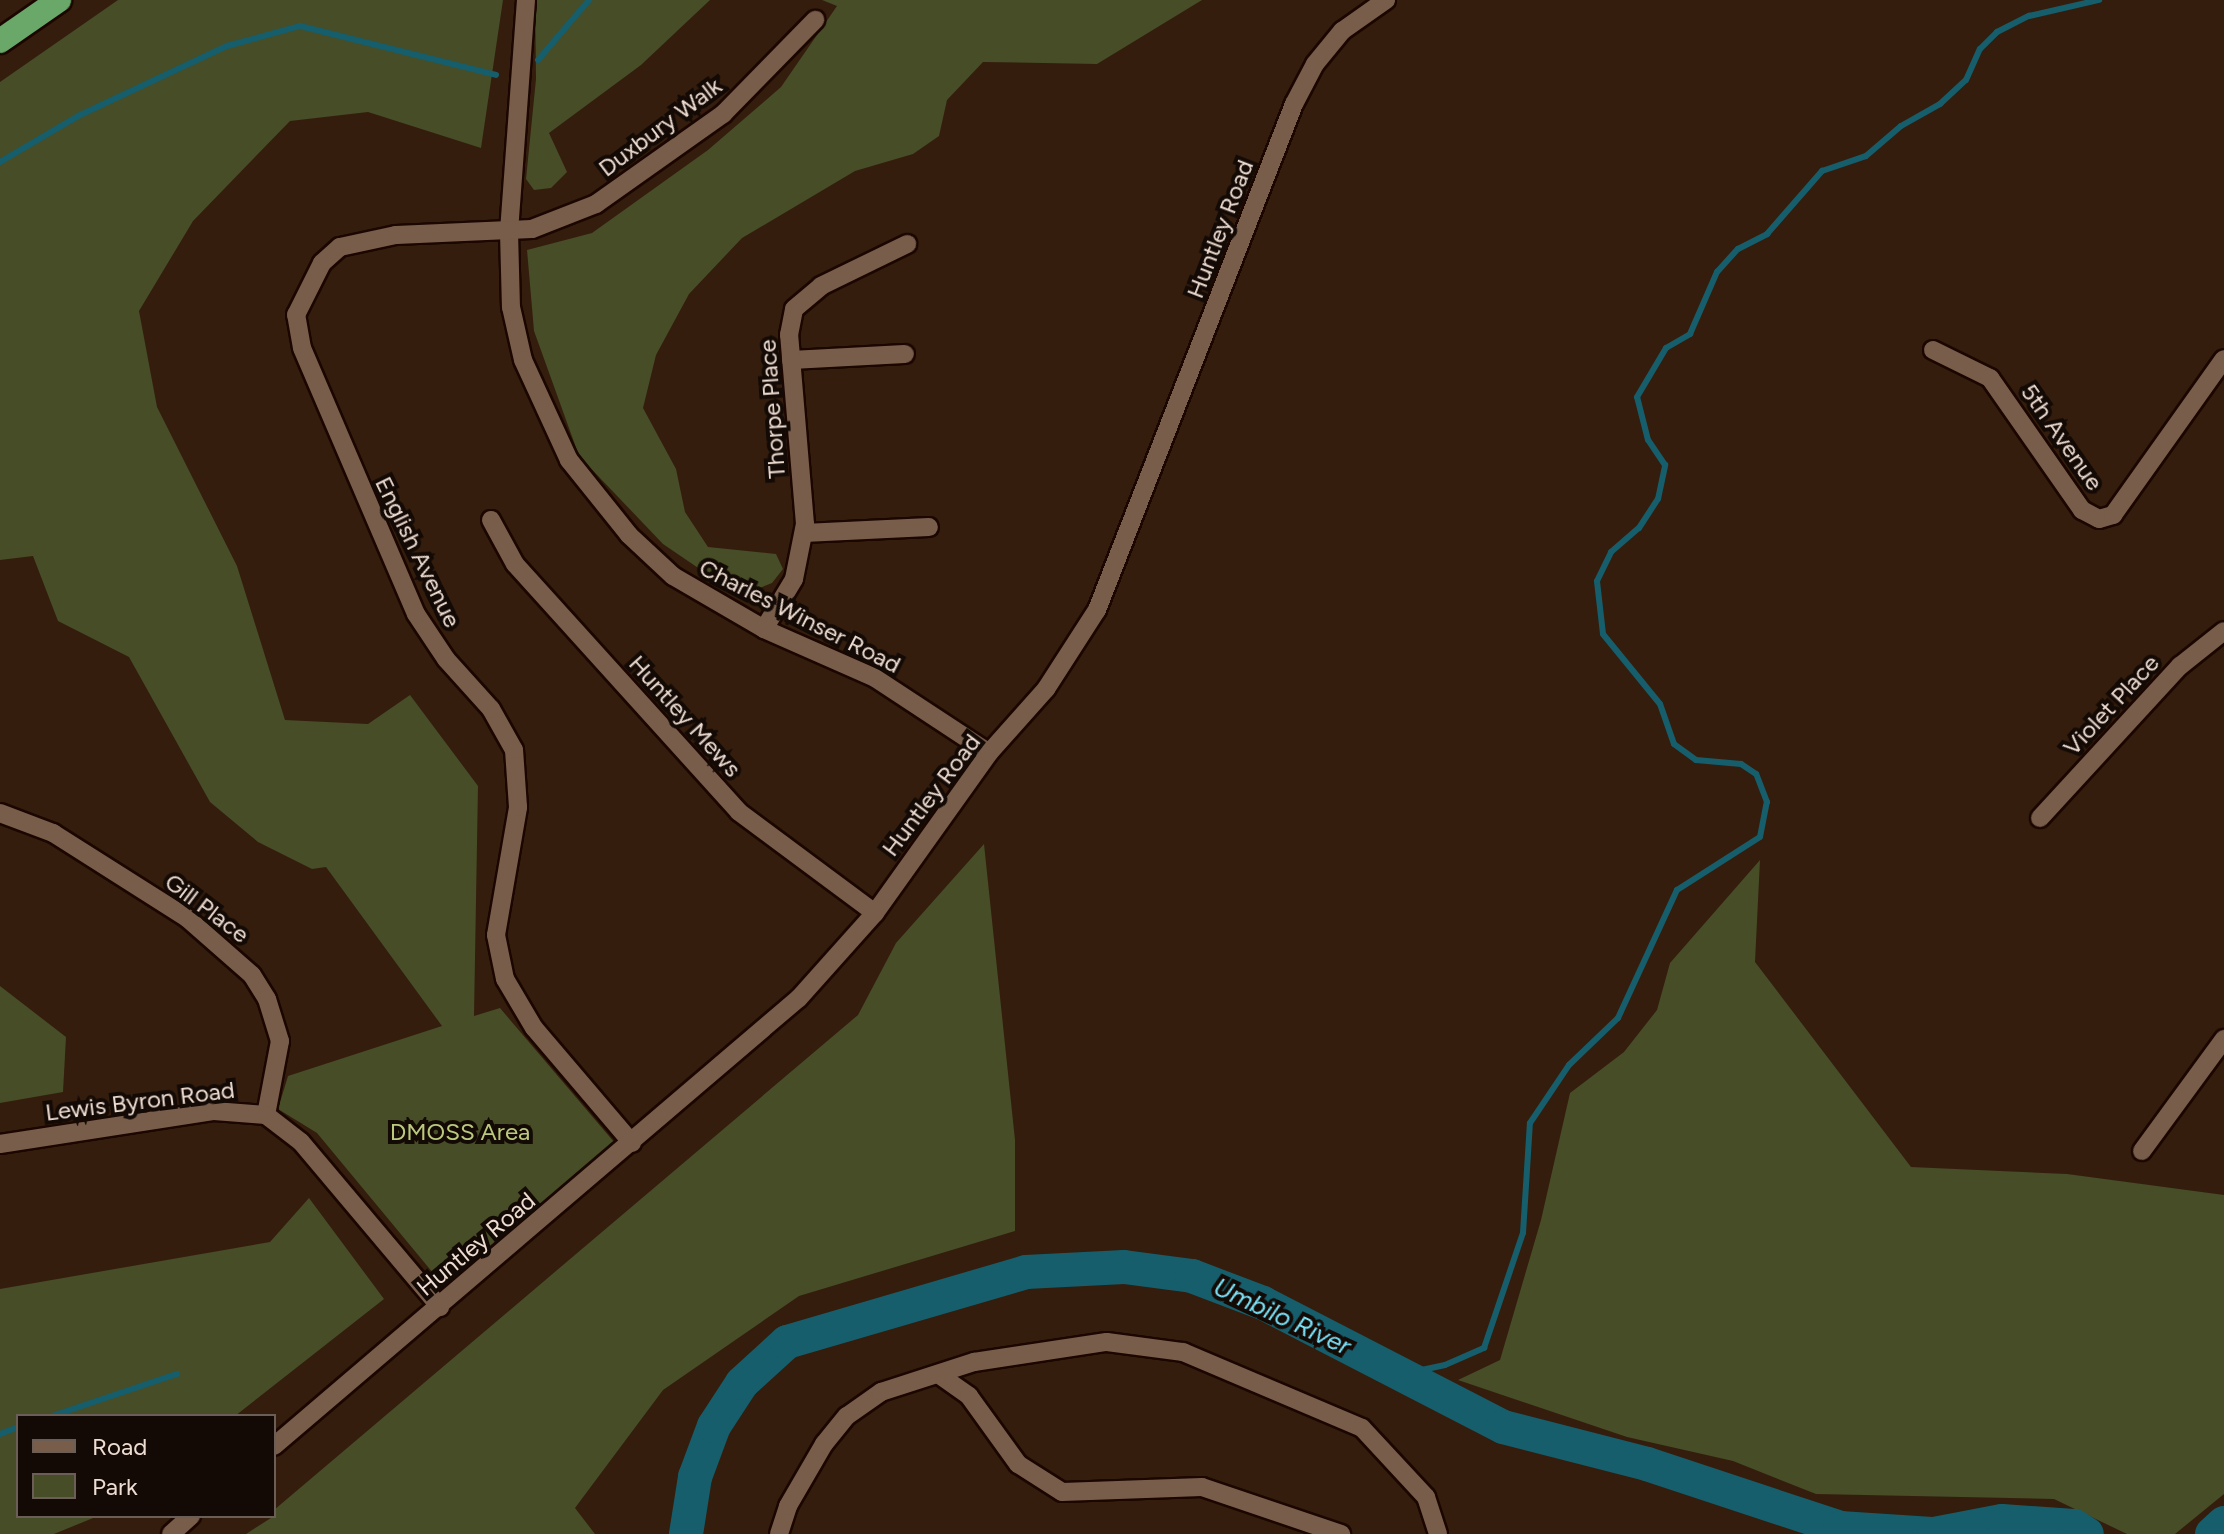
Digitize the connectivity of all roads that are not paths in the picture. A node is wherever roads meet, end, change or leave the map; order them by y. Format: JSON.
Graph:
{"nodes":[{"id":1,"x":59,"y":0,"type":"edge"},
{"id":2,"x":526,"y":0,"type":"edge"},
{"id":3,"x":1386,"y":0,"type":"edge"},
{"id":4,"x":815,"y":20,"type":"dead end"},
{"id":5,"x":0,"y":41,"type":"edge"},
{"id":6,"x":509,"y":232,"type":"junction"},
{"id":7,"x":907,"y":244,"type":"dead end"},
{"id":8,"x":1933,"y":350,"type":"dead end"},
{"id":9,"x":905,"y":354,"type":"dead end"},
{"id":10,"x":2224,"y":359,"type":"edge"},
{"id":11,"x":791,"y":360,"type":"junction"},
{"id":12,"x":491,"y":520,"type":"dead end"},
{"id":13,"x":929,"y":527,"type":"dead end"},
{"id":14,"x":804,"y":533,"type":"junction"},
{"id":15,"x":764,"y":629,"type":"junction"},
{"id":16,"x":2224,"y":631,"type":"edge"},
{"id":17,"x":989,"y":753,"type":"junction"},
{"id":18,"x":0,"y":813,"type":"edge"},
{"id":19,"x":2040,"y":818,"type":"dead end"},
{"id":20,"x":875,"y":913,"type":"junction"},
{"id":21,"x":2224,"y":1039,"type":"edge"},
{"id":22,"x":266,"y":1115,"type":"junction"},
{"id":23,"x":632,"y":1143,"type":"junction"},
{"id":24,"x":0,"y":1144,"type":"edge"},
{"id":25,"x":2142,"y":1151,"type":"dead end"},
{"id":26,"x":440,"y":1307,"type":"junction"},
{"id":27,"x":938,"y":1374,"type":"junction"},
{"id":28,"x":276,"y":1444,"type":"edge"},
{"id":29,"x":189,"y":1518,"type":"edge"},
{"id":30,"x":171,"y":1534,"type":"edge"},
{"id":31,"x":779,"y":1534,"type":"edge"},
{"id":32,"x":1341,"y":1534,"type":"edge"},
{"id":33,"x":1438,"y":1534,"type":"edge"}],
"edges":[{"from":1,"to":5,"type":"highway"},
{"from":2,"to":6,"type":"street","name":"Charles Winser Road"},
{"from":3,"to":17,"type":"street","name":"Huntley Road"},
{"from":4,"to":6,"type":"street","name":"Duxbury Walk"},
{"from":6,"to":15,"type":"street","name":"Charles Winser Road"},
{"from":6,"to":23,"type":"street","name":"English Avenue"},
{"from":7,"to":11,"type":"street","name":"Thorpe Place"},
{"from":8,"to":10,"type":"street","name":"5th Avenue"},
{"from":9,"to":11,"type":"street"},
{"from":11,"to":14,"type":"street","name":"Thorpe Place"},
{"from":12,"to":20,"type":"street","name":"Huntley Mews"},
{"from":13,"to":14,"type":"street"},
{"from":14,"to":15,"type":"street","name":"Thorpe Place"},
{"from":15,"to":17,"type":"street","name":"Charles Winser Road"},
{"from":16,"to":19,"type":"street","name":"Violet Place"},
{"from":17,"to":20,"type":"street","name":"Huntley Road"},
{"from":18,"to":22,"type":"street","name":"Gill Place"},
{"from":20,"to":23,"type":"street","name":"Huntley Road"},
{"from":21,"to":25,"type":"street"},
{"from":22,"to":24,"type":"street","name":"Lewis Byron Road"},
{"from":22,"to":26,"type":"street","name":"Lewis Byron Road"},
{"from":23,"to":26,"type":"street","name":"Huntley Road"},
{"from":26,"to":28,"type":"street","name":"Huntley Road"},
{"from":27,"to":31,"type":"street"},
{"from":27,"to":32,"type":"street"},
{"from":27,"to":33,"type":"street"},
{"from":29,"to":30,"type":"street"}]}
